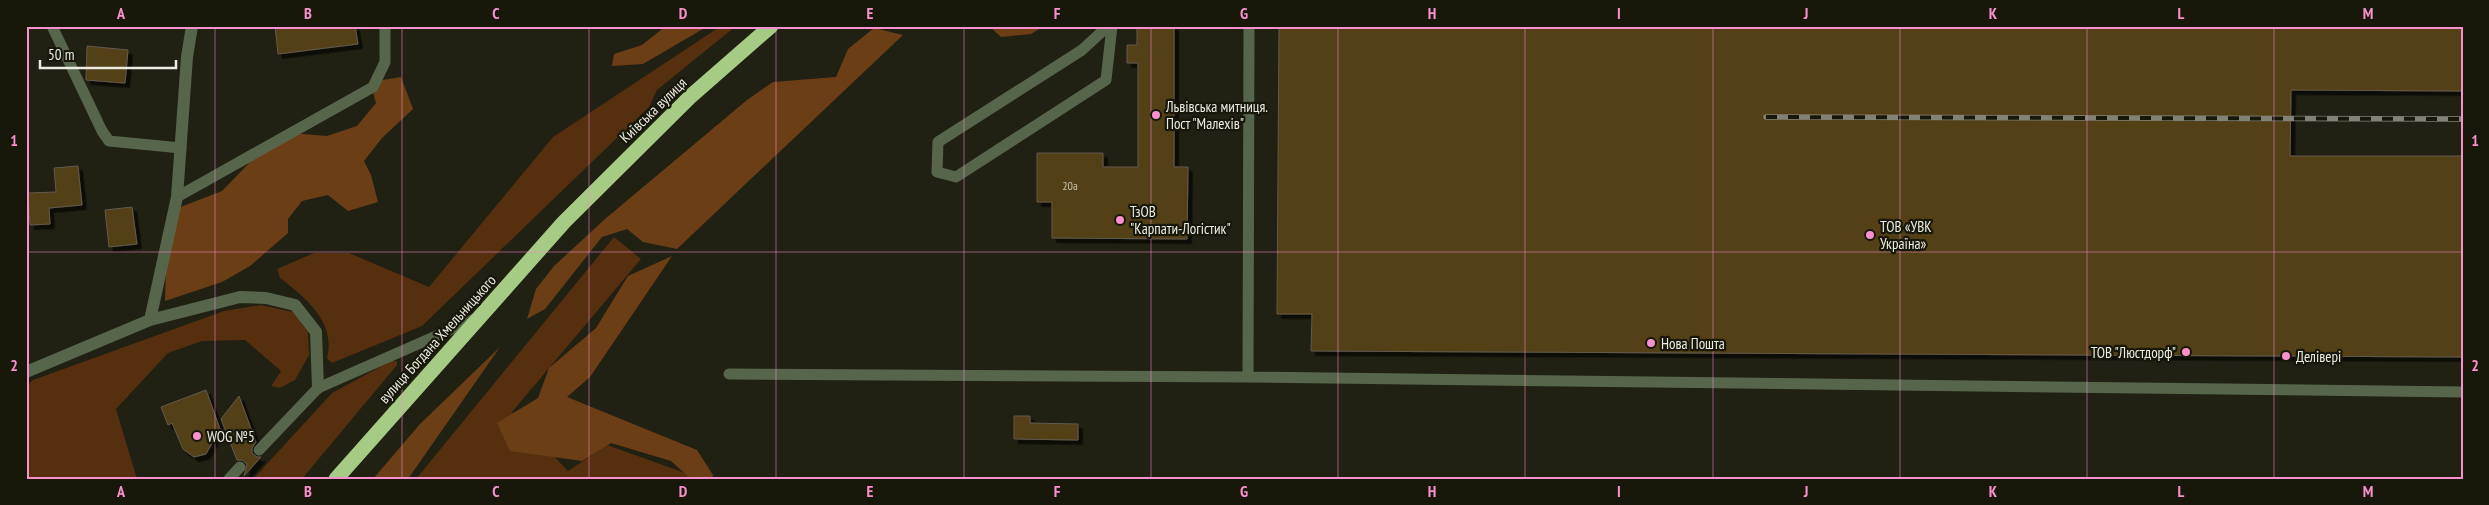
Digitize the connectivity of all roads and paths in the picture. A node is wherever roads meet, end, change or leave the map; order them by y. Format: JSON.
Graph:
{"nodes":[{"id":1,"x":52,"y":26,"type":"edge"},
{"id":2,"x":192,"y":26,"type":"edge"},
{"id":3,"x":385,"y":26,"type":"edge"},
{"id":4,"x":771,"y":26,"type":"edge"},
{"id":5,"x":1108,"y":26,"type":"edge"},
{"id":6,"x":1112,"y":26,"type":"edge"},
{"id":7,"x":1250,"y":26,"type":"edge"},
{"id":8,"x":181,"y":148,"type":"junction"},
{"id":9,"x":177,"y":197,"type":"junction"},
{"id":10,"x":564,"y":222,"type":"joint"},
{"id":11,"x":479,"y":318,"type":"junction"},
{"id":12,"x":150,"y":320,"type":"junction"},
{"id":13,"x":26,"y":372,"type":"edge"},
{"id":14,"x":729,"y":374,"type":"dead end"},
{"id":15,"x":1248,"y":378,"type":"junction"},
{"id":16,"x":318,"y":388,"type":"junction"},
{"id":17,"x":2463,"y":392,"type":"edge"},
{"id":18,"x":259,"y":450,"type":"dead end"},
{"id":19,"x":240,"y":466,"type":"dead end"},
{"id":20,"x":229,"y":479,"type":"edge"},
{"id":21,"x":336,"y":479,"type":"edge"}],
"edges":[{"from":1,"to":8,"type":"lane"},
{"from":2,"to":8,"type":"street"},
{"from":3,"to":9,"type":"lane"},
{"from":4,"to":10,"type":"highway","name":"Київська вулиця"},
{"from":5,"to":6,"type":"lane"},
{"from":7,"to":15,"type":"lane"},
{"from":8,"to":9,"type":"street"},
{"from":9,"to":12,"type":"street"},
{"from":10,"to":11,"type":"highway","name":"вулиця Богдана Хмельницького"},
{"from":11,"to":16,"type":"lane"},
{"from":11,"to":21,"type":"highway","name":"вулиця Богдана Хмельницького"},
{"from":12,"to":13,"type":"street"},
{"from":12,"to":16,"type":"street"},
{"from":14,"to":15,"type":"lane"},
{"from":15,"to":17,"type":"lane"},
{"from":16,"to":18,"type":"lane"},
{"from":19,"to":20,"type":"lane"}]}
